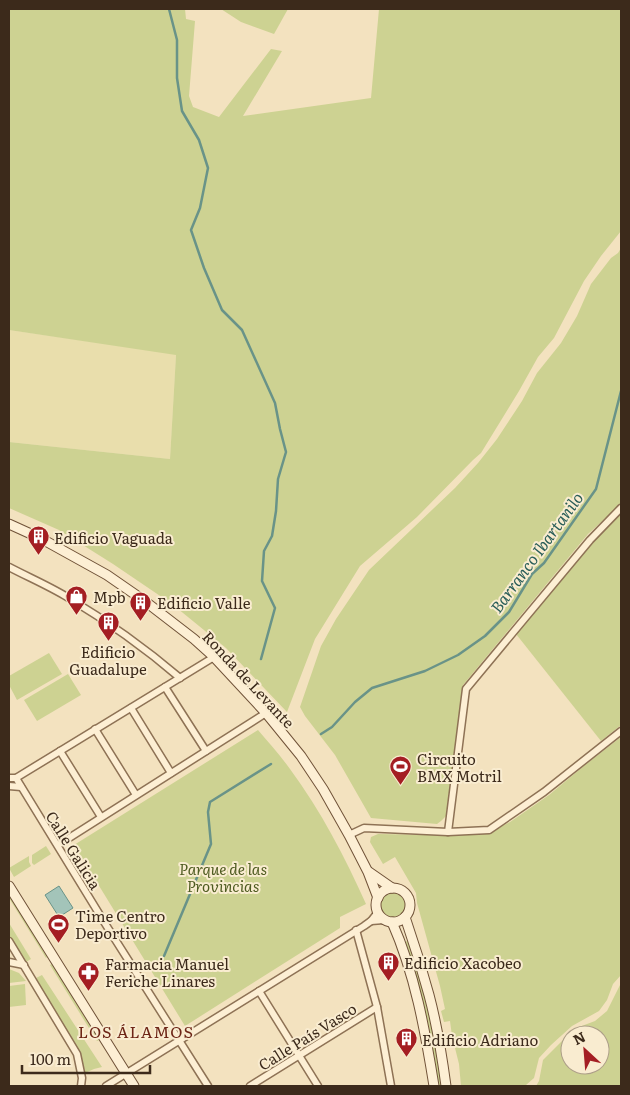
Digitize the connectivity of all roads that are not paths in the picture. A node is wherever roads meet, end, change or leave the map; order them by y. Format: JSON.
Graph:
{"nodes":[{"id":1,"x":621,"y":508,"type":"edge"},
{"id":2,"x":9,"y":524,"type":"edge"},
{"id":3,"x":9,"y":567,"type":"edge"},
{"id":4,"x":214,"y":657,"type":"junction"},
{"id":5,"x":180,"y":678,"type":"junction"},
{"id":6,"x":165,"y":687,"type":"junction"},
{"id":7,"x":130,"y":708,"type":"junction"},
{"id":8,"x":266,"y":713,"type":"junction"},
{"id":9,"x":96,"y":729,"type":"junction"},
{"id":10,"x":621,"y":731,"type":"edge"},
{"id":11,"x":60,"y":751,"type":"junction"},
{"id":12,"x":206,"y":751,"type":"junction"},
{"id":13,"x":171,"y":773,"type":"junction"},
{"id":14,"x":12,"y":778,"type":"edge"},
{"id":15,"x":9,"y":786,"type":"edge"},
{"id":16,"x":21,"y":787,"type":"junction"},
{"id":17,"x":136,"y":795,"type":"junction"},
{"id":18,"x":101,"y":818,"type":"junction"},
{"id":19,"x":448,"y":832,"type":"junction"},
{"id":20,"x":349,"y":835,"type":"junction"},
{"id":21,"x":58,"y":845,"type":"junction"},
{"id":22,"x":368,"y":872,"type":"junction"},
{"id":23,"x":9,"y":886,"type":"edge"},
{"id":24,"x":392,"y":888,"type":"junction"},
{"id":25,"x":378,"y":898,"type":"junction"},
{"id":26,"x":378,"y":912,"type":"junction"},
{"id":27,"x":405,"y":917,"type":"junction"},
{"id":28,"x":371,"y":921,"type":"junction"},
{"id":29,"x":388,"y":921,"type":"junction"},
{"id":30,"x":356,"y":930,"type":"junction"},
{"id":31,"x":9,"y":941,"type":"edge"},
{"id":32,"x":9,"y":962,"type":"edge"},
{"id":33,"x":24,"y":965,"type":"junction"},
{"id":34,"x":259,"y":991,"type":"junction"},
{"id":35,"x":377,"y":1007,"type":"junction"},
{"id":36,"x":179,"y":1041,"type":"junction"},
{"id":37,"x":299,"y":1056,"type":"junction"},
{"id":38,"x":126,"y":1073,"type":"junction"},
{"id":39,"x":81,"y":1086,"type":"edge"},
{"id":40,"x":106,"y":1086,"type":"edge"},
{"id":41,"x":134,"y":1086,"type":"edge"},
{"id":42,"x":208,"y":1086,"type":"edge"},
{"id":43,"x":250,"y":1086,"type":"edge"},
{"id":44,"x":318,"y":1086,"type":"edge"},
{"id":45,"x":391,"y":1086,"type":"edge"},
{"id":46,"x":434,"y":1086,"type":"edge"},
{"id":47,"x":446,"y":1086,"type":"edge"}],
"edges":[{"from":1,"to":19,"type":"street"},
{"from":2,"to":4,"type":"main road","name":"Ronda de Levante"},
{"from":3,"to":5,"type":"street"},
{"from":4,"to":5,"type":"street"},
{"from":4,"to":8,"type":"main road","name":"Ronda de Levante"},
{"from":5,"to":6,"type":"street"},
{"from":6,"to":7,"type":"street"},
{"from":6,"to":12,"type":"street"},
{"from":7,"to":9,"type":"street"},
{"from":7,"to":13,"type":"street"},
{"from":8,"to":12,"type":"street"},
{"from":8,"to":20,"type":"main road","name":"Ronda de Levante"},
{"from":9,"to":11,"type":"street"},
{"from":9,"to":17,"type":"street"},
{"from":10,"to":19,"type":"street"},
{"from":11,"to":14,"type":"street"},
{"from":11,"to":18,"type":"street"},
{"from":12,"to":13,"type":"street"},
{"from":13,"to":17,"type":"street"},
{"from":14,"to":16,"type":"street","name":"Calle Galicia"},
{"from":15,"to":16,"type":"street"},
{"from":16,"to":21,"type":"street","name":"Calle Galicia"},
{"from":17,"to":18,"type":"street"},
{"from":18,"to":21,"type":"street"},
{"from":19,"to":20,"type":"street"},
{"from":20,"to":22,"type":"main road","name":"Ronda de Levante"},
{"from":21,"to":36,"type":"street","name":"Calle Galicia"},
{"from":22,"to":24,"type":"main road","name":"Ronda de Levante"},
{"from":22,"to":25,"type":"main road","name":"Ronda de Levante"},
{"from":23,"to":38,"type":"main road"},
{"from":24,"to":25,"type":"main road"},
{"from":24,"to":27,"type":"main road"},
{"from":25,"to":26,"type":"main road"},
{"from":26,"to":28,"type":"street"},
{"from":26,"to":29,"type":"main road"},
{"from":27,"to":29,"type":"main road"},
{"from":27,"to":47,"type":"main road"},
{"from":28,"to":29,"type":"street"},
{"from":28,"to":30,"type":"street"},
{"from":29,"to":46,"type":"main road"},
{"from":30,"to":34,"type":"street"},
{"from":30,"to":35,"type":"street"},
{"from":31,"to":33,"type":"street"},
{"from":32,"to":33,"type":"street"},
{"from":33,"to":39,"type":"street"},
{"from":34,"to":36,"type":"street"},
{"from":34,"to":37,"type":"street"},
{"from":35,"to":37,"type":"street","name":"Calle País Vasco"},
{"from":35,"to":45,"type":"street"},
{"from":36,"to":38,"type":"street"},
{"from":36,"to":42,"type":"street","name":"Calle Galicia"},
{"from":37,"to":43,"type":"street","name":"Calle País Vasco"},
{"from":37,"to":44,"type":"street"},
{"from":38,"to":40,"type":"street"},
{"from":38,"to":41,"type":"main road"}]}
